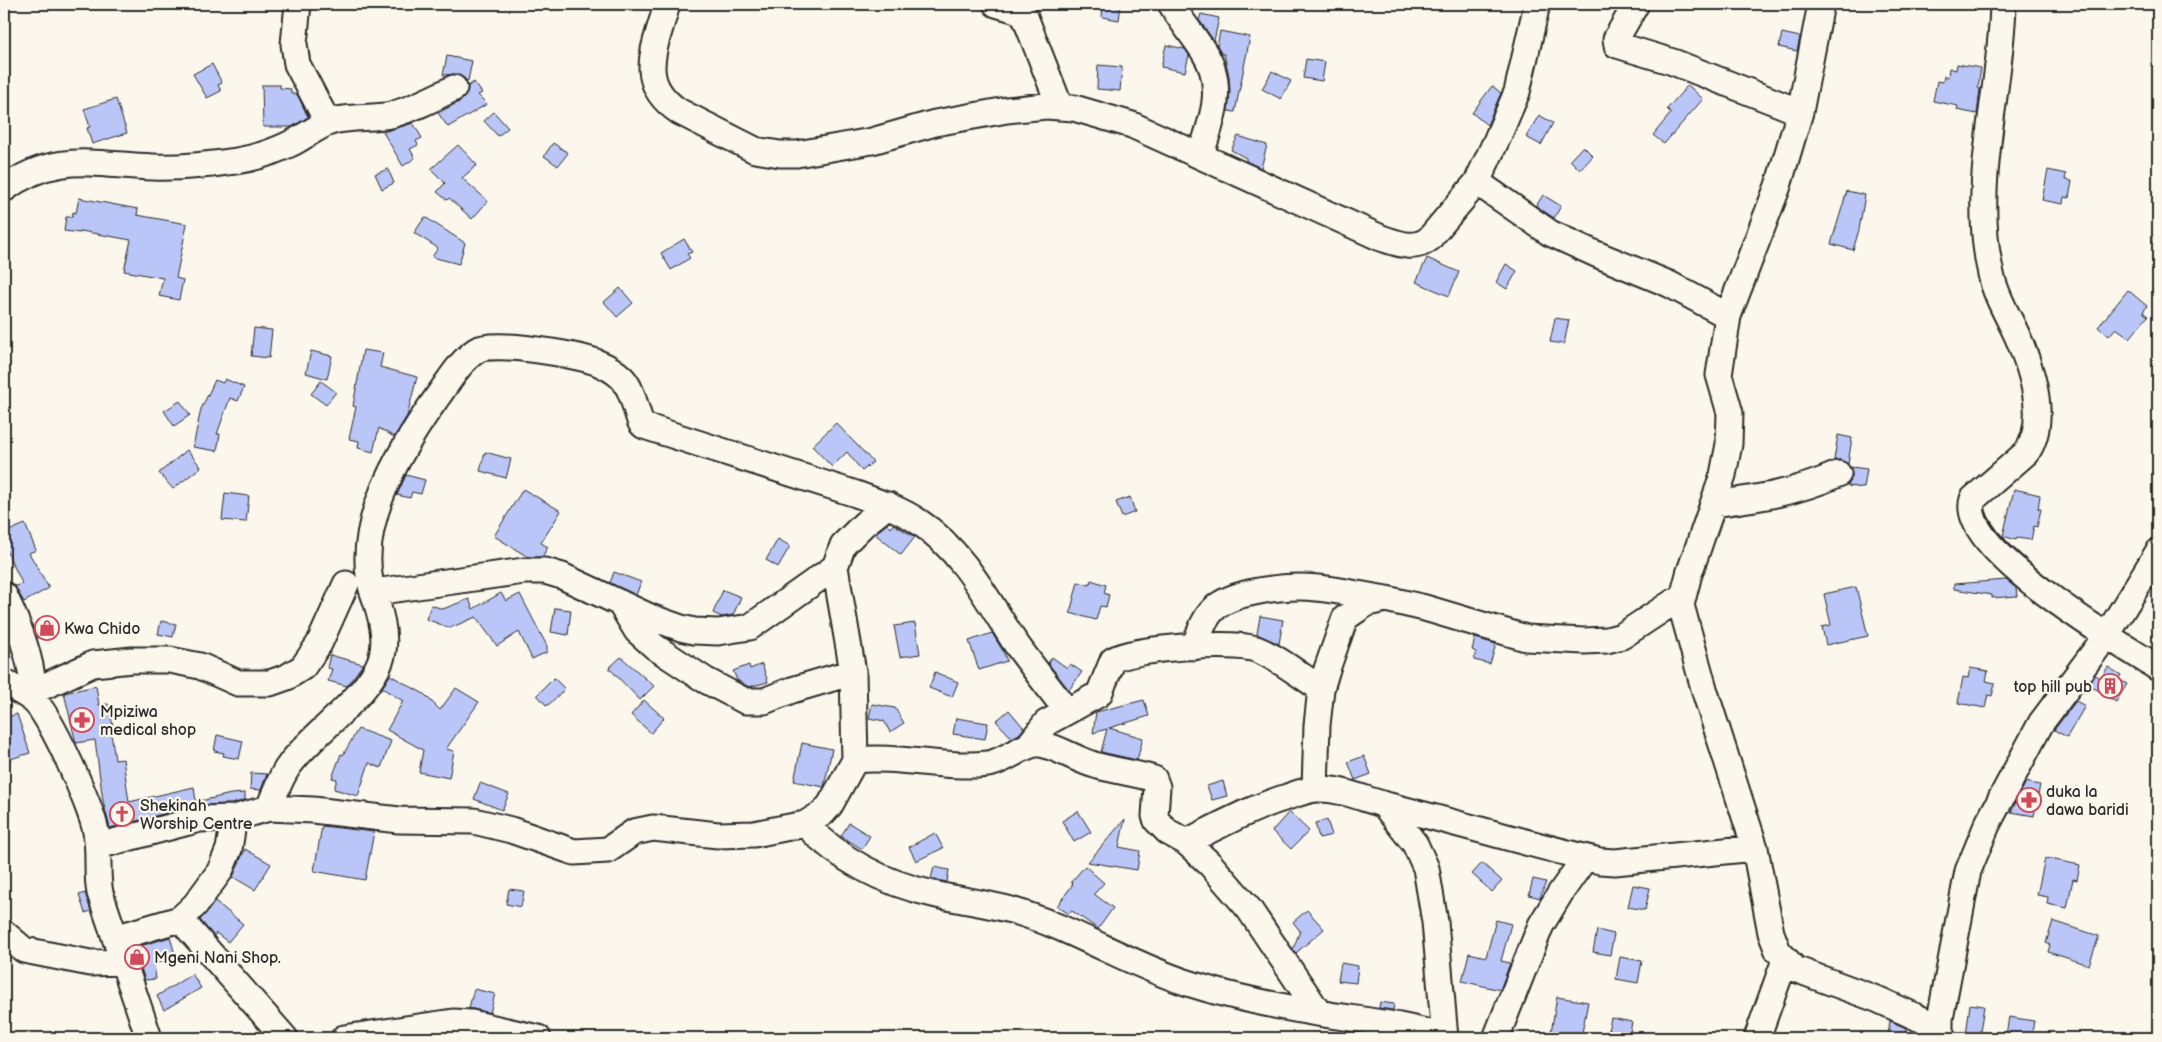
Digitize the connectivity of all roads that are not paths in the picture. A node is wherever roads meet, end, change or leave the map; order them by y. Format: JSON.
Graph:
{"nodes":[{"id":1,"x":298,"y":4,"type":"edge"},
{"id":2,"x":667,"y":4,"type":"edge"},
{"id":3,"x":996,"y":4,"type":"edge"},
{"id":4,"x":1171,"y":4,"type":"edge"},
{"id":5,"x":1537,"y":4,"type":"edge"},
{"id":6,"x":1636,"y":4,"type":"edge"},
{"id":7,"x":1821,"y":4,"type":"edge"},
{"id":8,"x":2003,"y":4,"type":"edge"},
{"id":9,"x":454,"y":88,"type":"dead end"},
{"id":10,"x":1060,"y":107,"type":"junction"},
{"id":11,"x":1800,"y":112,"type":"junction"},
{"id":12,"x":328,"y":123,"type":"junction"},
{"id":13,"x":1200,"y":156,"type":"junction"},
{"id":14,"x":1476,"y":182,"type":"junction"},
{"id":15,"x":4,"y":189,"type":"edge"},
{"id":16,"x":1728,"y":316,"type":"junction"},
{"id":17,"x":1838,"y":474,"type":"dead end"},
{"id":18,"x":1713,"y":504,"type":"junction"},
{"id":19,"x":888,"y":506,"type":"junction"},
{"id":20,"x":2158,"y":552,"type":"edge"},
{"id":21,"x":835,"y":568,"type":"junction"},
{"id":22,"x":346,"y":584,"type":"dead end"},
{"id":23,"x":4,"y":594,"type":"edge"},
{"id":24,"x":375,"y":598,"type":"junction"},
{"id":25,"x":1386,"y":599,"type":"junction"},
{"id":26,"x":1675,"y":600,"type":"dead end"},
{"id":27,"x":620,"y":603,"type":"junction"},
{"id":28,"x":2107,"y":635,"type":"junction"},
{"id":29,"x":1194,"y":647,"type":"junction"},
{"id":30,"x":2158,"y":668,"type":"edge"},
{"id":31,"x":853,"y":672,"type":"junction"},
{"id":32,"x":4,"y":682,"type":"edge"},
{"id":33,"x":1321,"y":689,"type":"junction"},
{"id":34,"x":34,"y":696,"type":"junction"},
{"id":35,"x":1067,"y":711,"type":"junction"},
{"id":36,"x":1029,"y":745,"type":"junction"},
{"id":37,"x":855,"y":760,"type":"junction"},
{"id":38,"x":1315,"y":789,"type":"junction"},
{"id":39,"x":1384,"y":805,"type":"junction"},
{"id":40,"x":269,"y":808,"type":"junction"},
{"id":41,"x":234,"y":818,"type":"junction"},
{"id":42,"x":805,"y":824,"type":"junction"},
{"id":43,"x":1186,"y":842,"type":"junction"},
{"id":44,"x":98,"y":846,"type":"junction"},
{"id":45,"x":1755,"y":848,"type":"junction"},
{"id":46,"x":1585,"y":858,"type":"junction"},
{"id":47,"x":180,"y":919,"type":"junction"},
{"id":48,"x":4,"y":933,"type":"edge"},
{"id":49,"x":115,"y":938,"type":"junction"},
{"id":50,"x":1785,"y":960,"type":"junction"},
{"id":51,"x":123,"y":962,"type":"junction"},
{"id":52,"x":1319,"y":1013,"type":"junction"},
{"id":53,"x":1941,"y":1035,"type":"edge"},
{"id":54,"x":149,"y":1038,"type":"edge"},
{"id":55,"x":285,"y":1038,"type":"edge"},
{"id":56,"x":344,"y":1038,"type":"edge"},
{"id":57,"x":538,"y":1038,"type":"edge"},
{"id":58,"x":1445,"y":1038,"type":"edge"},
{"id":59,"x":1496,"y":1038,"type":"edge"},
{"id":60,"x":1757,"y":1038,"type":"edge"}],
"edges":[{"from":1,"to":12,"type":"street"},
{"from":2,"to":10,"type":"street"},
{"from":3,"to":10,"type":"street"},
{"from":4,"to":13,"type":"street"},
{"from":5,"to":14,"type":"street"},
{"from":6,"to":11,"type":"street"},
{"from":7,"to":11,"type":"street"},
{"from":8,"to":28,"type":"street"},
{"from":9,"to":12,"type":"street"},
{"from":10,"to":13,"type":"street"},
{"from":11,"to":16,"type":"street"},
{"from":12,"to":15,"type":"street"},
{"from":13,"to":14,"type":"street"},
{"from":14,"to":16,"type":"street"},
{"from":16,"to":18,"type":"street"},
{"from":17,"to":18,"type":"street"},
{"from":18,"to":45,"type":"street"},
{"from":19,"to":21,"type":"street"},
{"from":19,"to":24,"type":"street"},
{"from":19,"to":35,"type":"street"},
{"from":20,"to":28,"type":"street"},
{"from":21,"to":27,"type":"street"},
{"from":21,"to":31,"type":"street"},
{"from":22,"to":34,"type":"street"},
{"from":23,"to":34,"type":"street"},
{"from":24,"to":27,"type":"street"},
{"from":24,"to":40,"type":"street"},
{"from":25,"to":26,"type":"street"},
{"from":25,"to":29,"type":"street"},
{"from":25,"to":33,"type":"street"},
{"from":27,"to":31,"type":"street"},
{"from":28,"to":30,"type":"street"},
{"from":28,"to":53,"type":"street"},
{"from":29,"to":33,"type":"street"},
{"from":29,"to":35,"type":"street"},
{"from":31,"to":37,"type":"street"},
{"from":32,"to":34,"type":"street"},
{"from":33,"to":38,"type":"street"},
{"from":34,"to":44,"type":"street"},
{"from":35,"to":36,"type":"street"},
{"from":36,"to":37,"type":"street"},
{"from":36,"to":43,"type":"street"},
{"from":37,"to":42,"type":"street"},
{"from":38,"to":39,"type":"street"},
{"from":38,"to":43,"type":"street"},
{"from":39,"to":46,"type":"street"},
{"from":39,"to":58,"type":"street"},
{"from":40,"to":41,"type":"street"},
{"from":40,"to":42,"type":"street"},
{"from":41,"to":44,"type":"street"},
{"from":41,"to":47,"type":"street"},
{"from":42,"to":52,"type":"street"},
{"from":43,"to":52,"type":"street"},
{"from":44,"to":49,"type":"street"},
{"from":45,"to":46,"type":"street"},
{"from":45,"to":50,"type":"street"},
{"from":46,"to":59,"type":"street"},
{"from":47,"to":49,"type":"street"},
{"from":47,"to":55,"type":"street"},
{"from":48,"to":51,"type":"street"},
{"from":49,"to":51,"type":"street"},
{"from":50,"to":53,"type":"street"},
{"from":50,"to":60,"type":"street"},
{"from":51,"to":54,"type":"street"},
{"from":52,"to":58,"type":"street"},
{"from":56,"to":57,"type":"street"}]}
